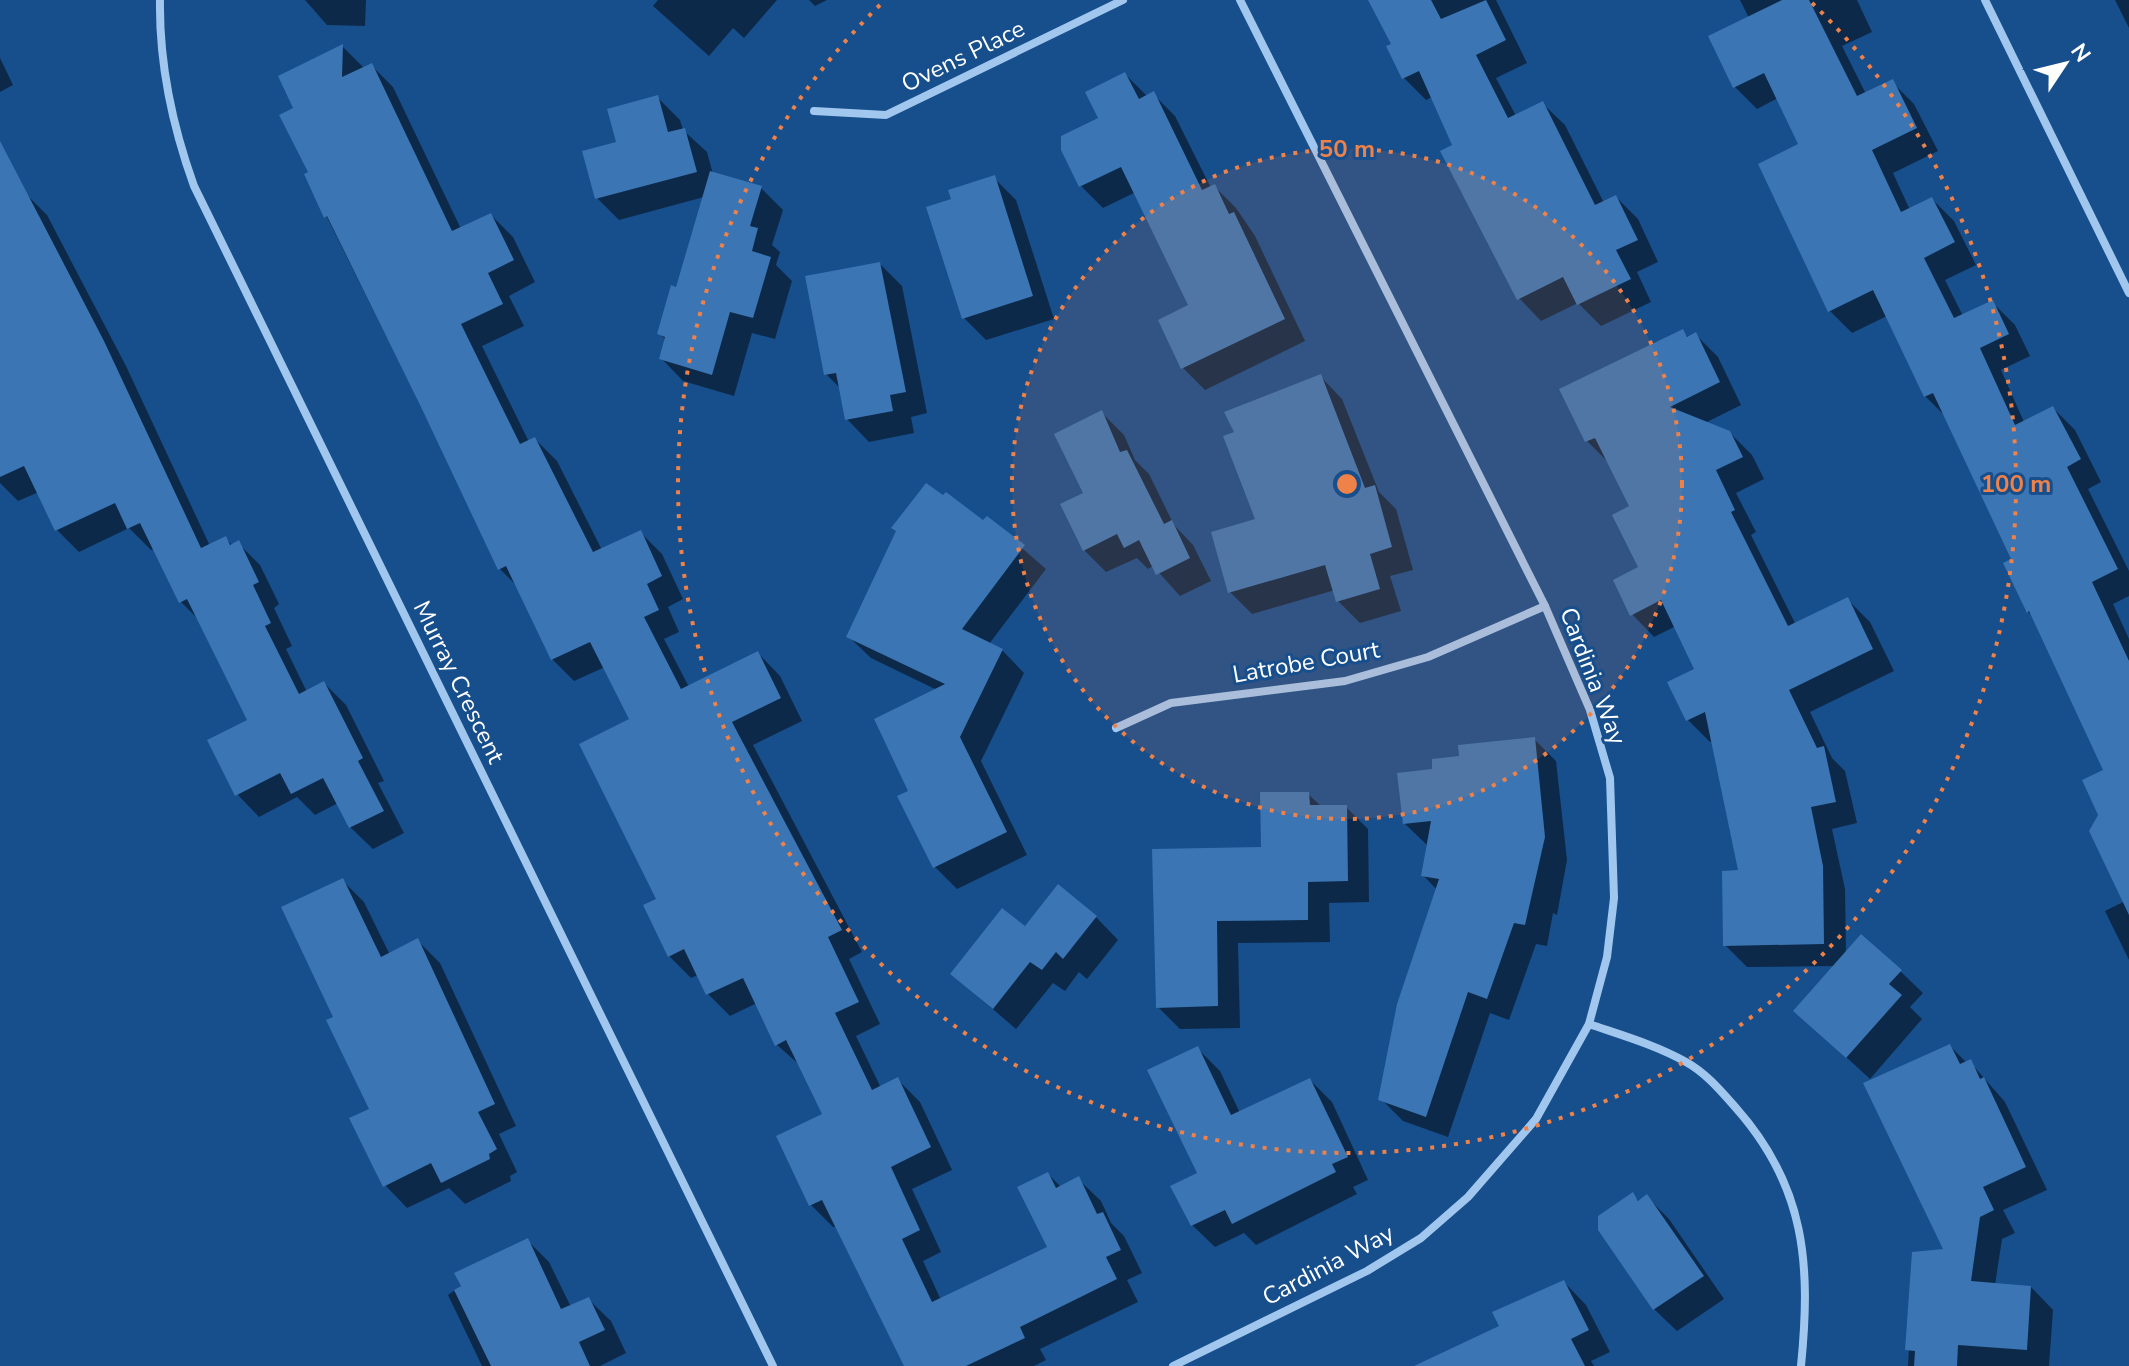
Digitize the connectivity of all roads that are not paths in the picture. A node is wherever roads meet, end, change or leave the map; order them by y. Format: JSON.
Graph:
{"nodes":[{"id":1,"x":160,"y":0,"type":"edge"},
{"id":2,"x":1123,"y":0,"type":"edge"},
{"id":3,"x":1240,"y":0,"type":"edge"},
{"id":4,"x":1985,"y":0,"type":"edge"},
{"id":5,"x":814,"y":111,"type":"dead end"},
{"id":6,"x":2129,"y":293,"type":"edge"},
{"id":7,"x":1545,"y":606,"type":"junction"},
{"id":8,"x":1116,"y":728,"type":"dead end"},
{"id":9,"x":1589,"y":1024,"type":"junction"},
{"id":10,"x":773,"y":1366,"type":"edge"},
{"id":11,"x":1173,"y":1366,"type":"edge"},
{"id":12,"x":1801,"y":1366,"type":"edge"}],
"edges":[{"from":1,"to":10,"type":"street","name":"Murray Crescent"},
{"from":2,"to":5,"type":"street","name":"Ovens Place"},
{"from":3,"to":7,"type":"street","name":"Cardinia Way"},
{"from":4,"to":6,"type":"street"},
{"from":7,"to":8,"type":"street","name":"Latrobe Court"},
{"from":7,"to":9,"type":"street","name":"Cardinia Way"},
{"from":9,"to":11,"type":"street","name":"Cardinia Way"},
{"from":9,"to":12,"type":"street"}]}
